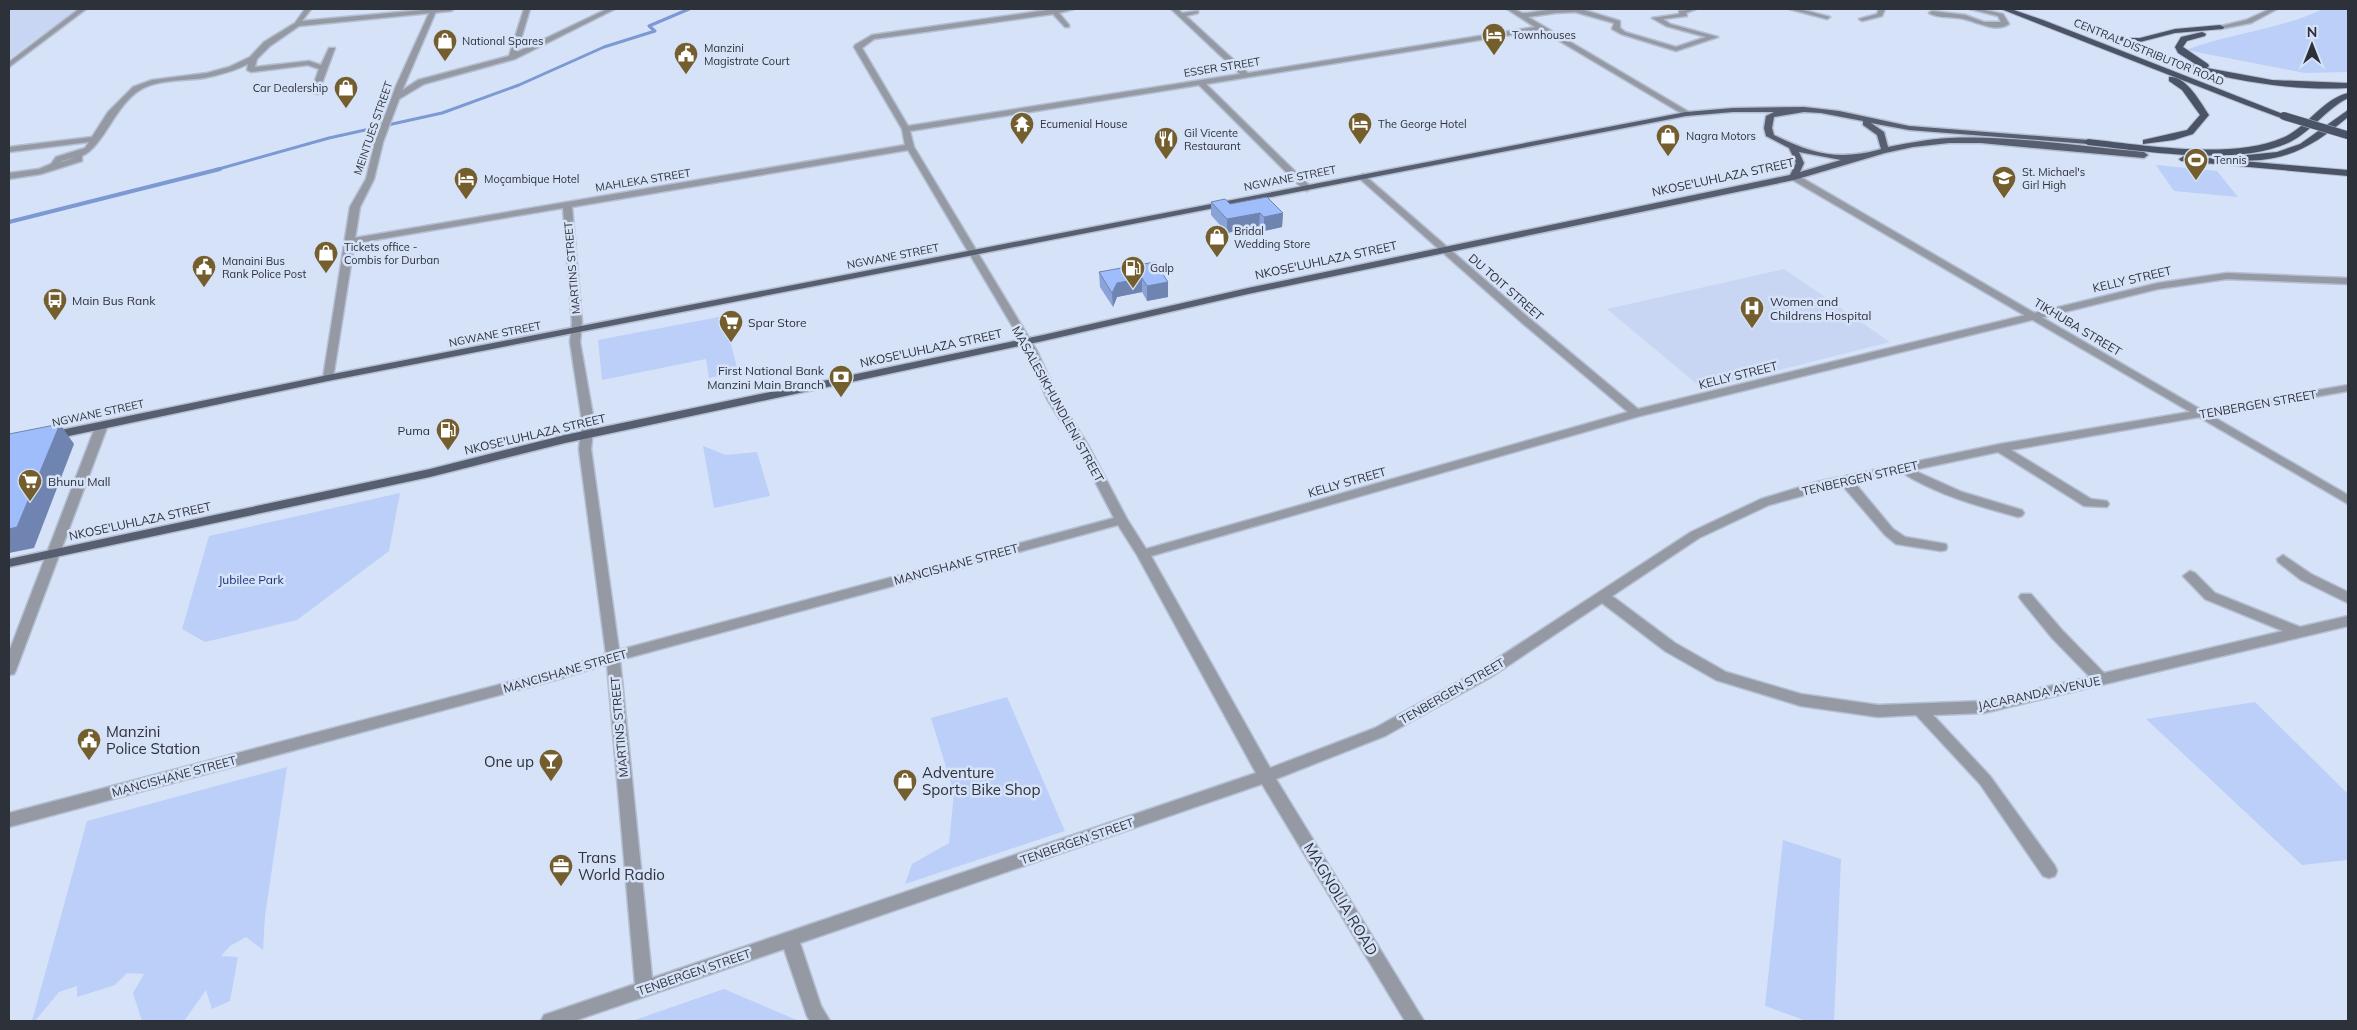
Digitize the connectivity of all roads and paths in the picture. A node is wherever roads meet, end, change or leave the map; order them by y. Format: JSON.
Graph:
{"nodes":[{"id":1,"x":83,"y":9,"type":"edge"},
{"id":2,"x":308,"y":9,"type":"edge"},
{"id":3,"x":376,"y":9,"type":"edge"},
{"id":4,"x":451,"y":9,"type":"edge"},
{"id":5,"x":527,"y":9,"type":"edge"},
{"id":6,"x":612,"y":9,"type":"edge"},
{"id":7,"x":1071,"y":9,"type":"edge"},
{"id":8,"x":1174,"y":9,"type":"edge"},
{"id":9,"x":1510,"y":9,"type":"edge"},
{"id":10,"x":1693,"y":9,"type":"edge"},
{"id":11,"x":1792,"y":9,"type":"edge"},
{"id":12,"x":1882,"y":9,"type":"edge"},
{"id":13,"x":1972,"y":9,"type":"edge"},
{"id":14,"x":2022,"y":9,"type":"edge"},
{"id":15,"x":2274,"y":9,"type":"edge"},
{"id":16,"x":433,"y":10,"type":"edge"},
{"id":17,"x":1558,"y":10,"type":"edge"},
{"id":18,"x":1054,"y":11,"type":"junction"},
{"id":19,"x":2001,"y":11,"type":"edge"},
{"id":20,"x":1196,"y":12,"type":"dead end"},
{"id":21,"x":1932,"y":13,"type":"dead end"},
{"id":22,"x":1180,"y":15,"type":"junction"},
{"id":23,"x":1522,"y":15,"type":"junction"},
{"id":24,"x":372,"y":17,"type":"junction"},
{"id":25,"x":1827,"y":17,"type":"dead end"},
{"id":26,"x":1862,"y":19,"type":"dead end"},
{"id":27,"x":298,"y":24,"type":"junction"},
{"id":28,"x":1066,"y":26,"type":"dead end"},
{"id":29,"x":2220,"y":27,"type":"junction"},
{"id":30,"x":1543,"y":28,"type":"junction"},
{"id":31,"x":2094,"y":33,"type":"junction"},
{"id":32,"x":332,"y":50,"type":"dead end"},
{"id":33,"x":2148,"y":55,"type":"junction"},
{"id":34,"x":512,"y":57,"type":"junction"},
{"id":35,"x":253,"y":59,"type":"junction"},
{"id":36,"x":9,"y":65,"type":"edge"},
{"id":37,"x":322,"y":68,"type":"junction"},
{"id":38,"x":2156,"y":68,"type":"junction"},
{"id":39,"x":1245,"y":74,"type":"junction"},
{"id":40,"x":2236,"y":78,"type":"junction"},
{"id":41,"x":1200,"y":82,"type":"junction"},
{"id":42,"x":2348,"y":86,"type":"edge"},
{"id":43,"x":315,"y":92,"type":"dead end"},
{"id":44,"x":2348,"y":95,"type":"edge"},
{"id":45,"x":396,"y":97,"type":"junction"},
{"id":46,"x":1784,"y":110,"type":"junction"},
{"id":47,"x":2348,"y":113,"type":"edge"},
{"id":48,"x":1686,"y":114,"type":"junction"},
{"id":49,"x":1862,"y":120,"type":"junction"},
{"id":50,"x":906,"y":129,"type":"junction"},
{"id":51,"x":2348,"y":132,"type":"edge"},
{"id":52,"x":95,"y":139,"type":"junction"},
{"id":53,"x":2088,"y":142,"type":"junction"},
{"id":54,"x":910,"y":147,"type":"junction"},
{"id":55,"x":1793,"y":148,"type":"junction"},
{"id":56,"x":9,"y":149,"type":"edge"},
{"id":57,"x":1885,"y":150,"type":"junction"},
{"id":58,"x":2144,"y":155,"type":"junction"},
{"id":59,"x":1858,"y":158,"type":"junction"},
{"id":60,"x":2348,"y":174,"type":"edge"},
{"id":61,"x":9,"y":176,"type":"edge"},
{"id":62,"x":1363,"y":177,"type":"junction"},
{"id":63,"x":1794,"y":177,"type":"junction"},
{"id":64,"x":1307,"y":188,"type":"junction"},
{"id":65,"x":567,"y":204,"type":"junction"},
{"id":66,"x":351,"y":241,"type":"junction"},
{"id":67,"x":1444,"y":250,"type":"junction"},
{"id":68,"x":974,"y":253,"type":"junction"},
{"id":69,"x":2348,"y":281,"type":"edge"},
{"id":70,"x":2035,"y":316,"type":"junction"},
{"id":71,"x":577,"y":331,"type":"junction"},
{"id":72,"x":1025,"y":342,"type":"junction"},
{"id":73,"x":328,"y":378,"type":"junction"},
{"id":74,"x":2348,"y":388,"type":"edge"},
{"id":75,"x":1636,"y":414,"type":"junction"},
{"id":76,"x":2201,"y":415,"type":"junction"},
{"id":77,"x":102,"y":425,"type":"junction"},
{"id":78,"x":586,"y":435,"type":"junction"},
{"id":79,"x":36,"y":439,"type":"edge"},
{"id":80,"x":2000,"y":448,"type":"junction"},
{"id":81,"x":1902,"y":468,"type":"junction"},
{"id":82,"x":1844,"y":480,"type":"junction"},
{"id":83,"x":2348,"y":500,"type":"edge"},
{"id":84,"x":2103,"y":504,"type":"dead end"},
{"id":85,"x":2018,"y":513,"type":"dead end"},
{"id":86,"x":1121,"y":520,"type":"junction"},
{"id":87,"x":1942,"y":547,"type":"dead end"},
{"id":88,"x":54,"y":553,"type":"junction"},
{"id":89,"x":1144,"y":554,"type":"junction"},
{"id":90,"x":2283,"y":559,"type":"dead end"},
{"id":91,"x":9,"y":563,"type":"edge"},
{"id":92,"x":2190,"y":576,"type":"dead end"},
{"id":93,"x":1603,"y":596,"type":"junction"},
{"id":94,"x":2026,"y":598,"type":"dead end"},
{"id":95,"x":2348,"y":598,"type":"edge"},
{"id":96,"x":2348,"y":622,"type":"edge"},
{"id":97,"x":2300,"y":633,"type":"junction"},
{"id":98,"x":613,"y":657,"type":"junction"},
{"id":99,"x":9,"y":670,"type":"edge"},
{"id":100,"x":2100,"y":679,"type":"junction"},
{"id":101,"x":1919,"y":709,"type":"junction"},
{"id":102,"x":1266,"y":776,"type":"junction"},
{"id":103,"x":9,"y":820,"type":"edge"},
{"id":104,"x":2049,"y":871,"type":"dead end"},
{"id":105,"x":790,"y":939,"type":"junction"},
{"id":106,"x":644,"y":989,"type":"junction"},
{"id":107,"x":550,"y":1021,"type":"edge"},
{"id":108,"x":821,"y":1021,"type":"edge"},
{"id":109,"x":1415,"y":1021,"type":"edge"}],
"edges":[{"from":1,"to":36,"type":"street"},
{"from":2,"to":27,"type":"street"},
{"from":3,"to":24,"type":"street"},
{"from":4,"to":16,"type":"street"},
{"from":5,"to":34,"type":"street"},
{"from":6,"to":34,"type":"street"},
{"from":7,"to":18,"type":"street"},
{"from":8,"to":22,"type":"street"},
{"from":9,"to":23,"type":"street"},
{"from":10,"to":17,"type":"street"},
{"from":11,"to":25,"type":"street"},
{"from":12,"to":26,"type":"street"},
{"from":13,"to":19,"type":"street"},
{"from":14,"to":31,"type":"highway","name":"CENTRAL DISTRIBUTOR ROAD"},
{"from":15,"to":29,"type":"street"},
{"from":16,"to":24,"type":"street"},
{"from":16,"to":45,"type":"street","name":"MEINTUES STREET"},
{"from":17,"to":23,"type":"street"},
{"from":18,"to":28,"type":"street"},
{"from":18,"to":50,"type":"street","name":"MASALESIKHUNDLENI STREET"},
{"from":19,"to":21,"type":"street"},
{"from":19,"to":38,"type":"highway","name":"CENTRAL DISTRIBUTOR ROAD"},
{"from":20,"to":22,"type":"street"},
{"from":22,"to":39,"type":"street"},
{"from":23,"to":30,"type":"street"},
{"from":24,"to":27,"type":"street"},
{"from":27,"to":35,"type":"street"},
{"from":29,"to":31,"type":"highway"},
{"from":29,"to":40,"type":"highway"},
{"from":30,"to":39,"type":"street","name":"ESSER STREET"},
{"from":30,"to":48,"type":"street"},
{"from":31,"to":33,"type":"highway","name":"CENTRAL DISTRIBUTOR ROAD"},
{"from":32,"to":37,"type":"street"},
{"from":33,"to":40,"type":"highway"},
{"from":33,"to":51,"type":"highway","name":"CENTRAL DISTRIBUTOR ROAD"},
{"from":34,"to":45,"type":"street"},
{"from":35,"to":37,"type":"street"},
{"from":35,"to":52,"type":"street"},
{"from":37,"to":43,"type":"street"},
{"from":38,"to":51,"type":"highway","name":"CENTRAL DISTRIBUTOR ROAD","bridge":true},
{"from":38,"to":53,"type":"highway"},
{"from":39,"to":41,"type":"street","name":"ESSER STREET"},
{"from":40,"to":42,"type":"highway"},
{"from":41,"to":50,"type":"street","name":"ESSER STREET"},
{"from":41,"to":64,"type":"street"},
{"from":44,"to":53,"type":"highway"},
{"from":45,"to":66,"type":"street","name":"MEINTUES STREET"},
{"from":46,"to":48,"type":"main road","name":"NGWANE STREET"},
{"from":46,"to":49,"type":"main road","name":"NGWANE STREET"},
{"from":46,"to":55,"type":"main road"},
{"from":47,"to":58,"type":"highway"},
{"from":48,"to":62,"type":"main road","name":"NGWANE STREET"},
{"from":49,"to":53,"type":"main road","name":"NGWANE STREET"},
{"from":49,"to":57,"type":"main road"},
{"from":50,"to":54,"type":"street","name":"MASALESIKHUNDLENI STREET"},
{"from":52,"to":56,"type":"street"},
{"from":52,"to":61,"type":"street"},
{"from":54,"to":65,"type":"street","name":"MAHLEKA STREET"},
{"from":54,"to":68,"type":"street","name":"MASALESIKHUNDLENI STREET"},
{"from":55,"to":59,"type":"main road"},
{"from":55,"to":63,"type":"main road"},
{"from":57,"to":58,"type":"main road","name":"NKOSE'LUHLAZA STREET"},
{"from":57,"to":59,"type":"main road","name":"NKOSE'LUHLAZA STREET"},
{"from":58,"to":60,"type":"highway"},
{"from":59,"to":63,"type":"main road","name":"NKOSE'LUHLAZA STREET"},
{"from":62,"to":64,"type":"main road","name":"NGWANE STREET"},
{"from":62,"to":67,"type":"street","name":"DU TOIT STREET"},
{"from":63,"to":67,"type":"main road","name":"NKOSE'LUHLAZA STREET"},
{"from":63,"to":70,"type":"street","name":"TIKHUBA STREET"},
{"from":64,"to":68,"type":"main road","name":"NGWANE STREET"},
{"from":65,"to":66,"type":"street","name":"MAHLEKA STREET"},
{"from":65,"to":71,"type":"street","name":"MARTINS STREET"},
{"from":66,"to":73,"type":"street","name":"MEINTUES STREET"},
{"from":67,"to":72,"type":"main road","name":"NKOSE'LUHLAZA STREET"},
{"from":67,"to":75,"type":"street","name":"DU TOIT STREET"},
{"from":68,"to":71,"type":"main road","name":"NGWANE STREET"},
{"from":68,"to":72,"type":"street","name":"MASALESIKHUNDLENI STREET"},
{"from":69,"to":70,"type":"street","name":"KELLY STREET"},
{"from":70,"to":75,"type":"street","name":"KELLY STREET"},
{"from":70,"to":76,"type":"street","name":"TIKHUBA STREET"},
{"from":71,"to":73,"type":"main road","name":"NGWANE STREET"},
{"from":71,"to":78,"type":"street","name":"MARTINS STREET"},
{"from":72,"to":78,"type":"main road","name":"NKOSE'LUHLAZA STREET"},
{"from":72,"to":86,"type":"street","name":"MASALESIKHUNDLENI STREET"},
{"from":73,"to":77,"type":"main road","name":"NGWANE STREET"},
{"from":74,"to":76,"type":"street","name":"TENBERGEN STREET"},
{"from":75,"to":89,"type":"street","name":"KELLY STREET"},
{"from":76,"to":80,"type":"street","name":"TENBERGEN STREET"},
{"from":76,"to":83,"type":"street","name":"TIKHUBA STREET"},
{"from":77,"to":79,"type":"main road","name":"NGWANE STREET"},
{"from":77,"to":88,"type":"street"},
{"from":78,"to":88,"type":"main road","name":"NKOSE'LUHLAZA STREET"},
{"from":78,"to":98,"type":"street","name":"MARTINS STREET"},
{"from":80,"to":81,"type":"street","name":"TENBERGEN STREET"},
{"from":80,"to":84,"type":"street"},
{"from":81,"to":82,"type":"street","name":"TENBERGEN STREET"},
{"from":81,"to":85,"type":"street"},
{"from":82,"to":87,"type":"street"},
{"from":82,"to":93,"type":"street","name":"TENBERGEN STREET"},
{"from":86,"to":89,"type":"street","name":"MASALESIKHUNDLENI STREET"},
{"from":86,"to":98,"type":"street","name":"MANCISHANE STREET"},
{"from":88,"to":91,"type":"main road","name":"NKOSE'LUHLAZA STREET"},
{"from":88,"to":99,"type":"street"},
{"from":89,"to":102,"type":"street","name":"MASALESIKHUNDLENI STREET"},
{"from":90,"to":95,"type":"street"},
{"from":92,"to":97,"type":"street"},
{"from":93,"to":101,"type":"street","name":"JACARANDA AVENUE"},
{"from":93,"to":102,"type":"street","name":"TENBERGEN STREET"},
{"from":94,"to":100,"type":"street"},
{"from":96,"to":97,"type":"street","name":"JACARANDA AVENUE"},
{"from":97,"to":100,"type":"street","name":"JACARANDA AVENUE"},
{"from":98,"to":103,"type":"street","name":"MANCISHANE STREET"},
{"from":98,"to":106,"type":"street","name":"MARTINS STREET"},
{"from":100,"to":101,"type":"street","name":"JACARANDA AVENUE"},
{"from":101,"to":104,"type":"street"},
{"from":102,"to":105,"type":"street","name":"TENBERGEN STREET"},
{"from":102,"to":109,"type":"street","name":"MAGNOLIA ROAD"},
{"from":105,"to":106,"type":"street","name":"TENBERGEN STREET"},
{"from":105,"to":108,"type":"street"},
{"from":106,"to":107,"type":"street","name":"TENBERGEN STREET"}]}
